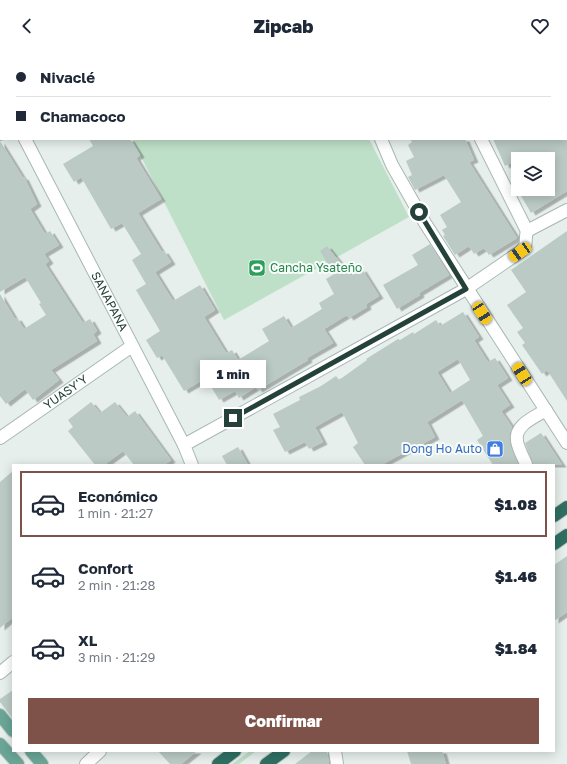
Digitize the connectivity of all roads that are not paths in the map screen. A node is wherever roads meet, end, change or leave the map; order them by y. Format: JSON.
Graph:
{"nodes":[{"id":1,"x":26,"y":140,"type":"edge"},
{"id":2,"x":380,"y":140,"type":"edge"},
{"id":3,"x":482,"y":140,"type":"edge"},
{"id":4,"x":567,"y":210,"type":"edge"},
{"id":5,"x":527,"y":231,"type":"junction"},
{"id":6,"x":466,"y":289,"type":"junction"},
{"id":7,"x":132,"y":346,"type":"junction"},
{"id":8,"x":546,"y":410,"type":"junction"},
{"id":9,"x":0,"y":438,"type":"edge"},
{"id":10,"x":567,"y":443,"type":"edge"},
{"id":11,"x":184,"y":445,"type":"junction"},
{"id":12,"x":192,"y":464,"type":"edge"},
{"id":13,"x":526,"y":464,"type":"edge"},
{"id":14,"x":567,"y":507,"type":"edge"},
{"id":15,"x":555,"y":515,"type":"edge"},
{"id":16,"x":567,"y":535,"type":"edge"},
{"id":17,"x":555,"y":543,"type":"edge"},
{"id":18,"x":12,"y":663,"type":"edge"},
{"id":19,"x":0,"y":673,"type":"edge"},
{"id":20,"x":0,"y":715,"type":"edge"},
{"id":21,"x":12,"y":729,"type":"edge"},
{"id":22,"x":0,"y":744,"type":"edge"},
{"id":23,"x":32,"y":752,"type":"edge"},
{"id":24,"x":99,"y":752,"type":"edge"},
{"id":25,"x":233,"y":752,"type":"edge"},
{"id":26,"x":283,"y":752,"type":"edge"},
{"id":27,"x":335,"y":752,"type":"edge"},
{"id":28,"x":18,"y":764,"type":"edge"},
{"id":29,"x":42,"y":764,"type":"edge"},
{"id":30,"x":86,"y":764,"type":"edge"},
{"id":31,"x":218,"y":764,"type":"edge"},
{"id":32,"x":266,"y":764,"type":"edge"},
{"id":33,"x":337,"y":764,"type":"edge"}],
"edges":[{"from":1,"to":7,"type":"street","name":"SANAPANA"},
{"from":2,"to":6,"type":"street"},
{"from":3,"to":5,"type":"street"},
{"from":4,"to":5,"type":"street"},
{"from":5,"to":6,"type":"street"},
{"from":6,"to":8,"type":"street"},
{"from":6,"to":11,"type":"street"},
{"from":7,"to":9,"type":"street","name":"YUASY'Y"},
{"from":7,"to":11,"type":"street","name":"SANAPANA"},
{"from":8,"to":10,"type":"street"},
{"from":8,"to":13,"type":"street"},
{"from":11,"to":12,"type":"street","name":"SANAPANA"},
{"from":14,"to":15,"type":"highway"},
{"from":16,"to":17,"type":"highway"},
{"from":18,"to":19,"type":"street"},
{"from":20,"to":21,"type":"main road"},
{"from":22,"to":28,"type":"main road"},
{"from":23,"to":29,"type":"main road"},
{"from":24,"to":30,"type":"street"},
{"from":25,"to":31,"type":"highway"},
{"from":26,"to":32,"type":"highway"},
{"from":27,"to":33,"type":"street"}]}
